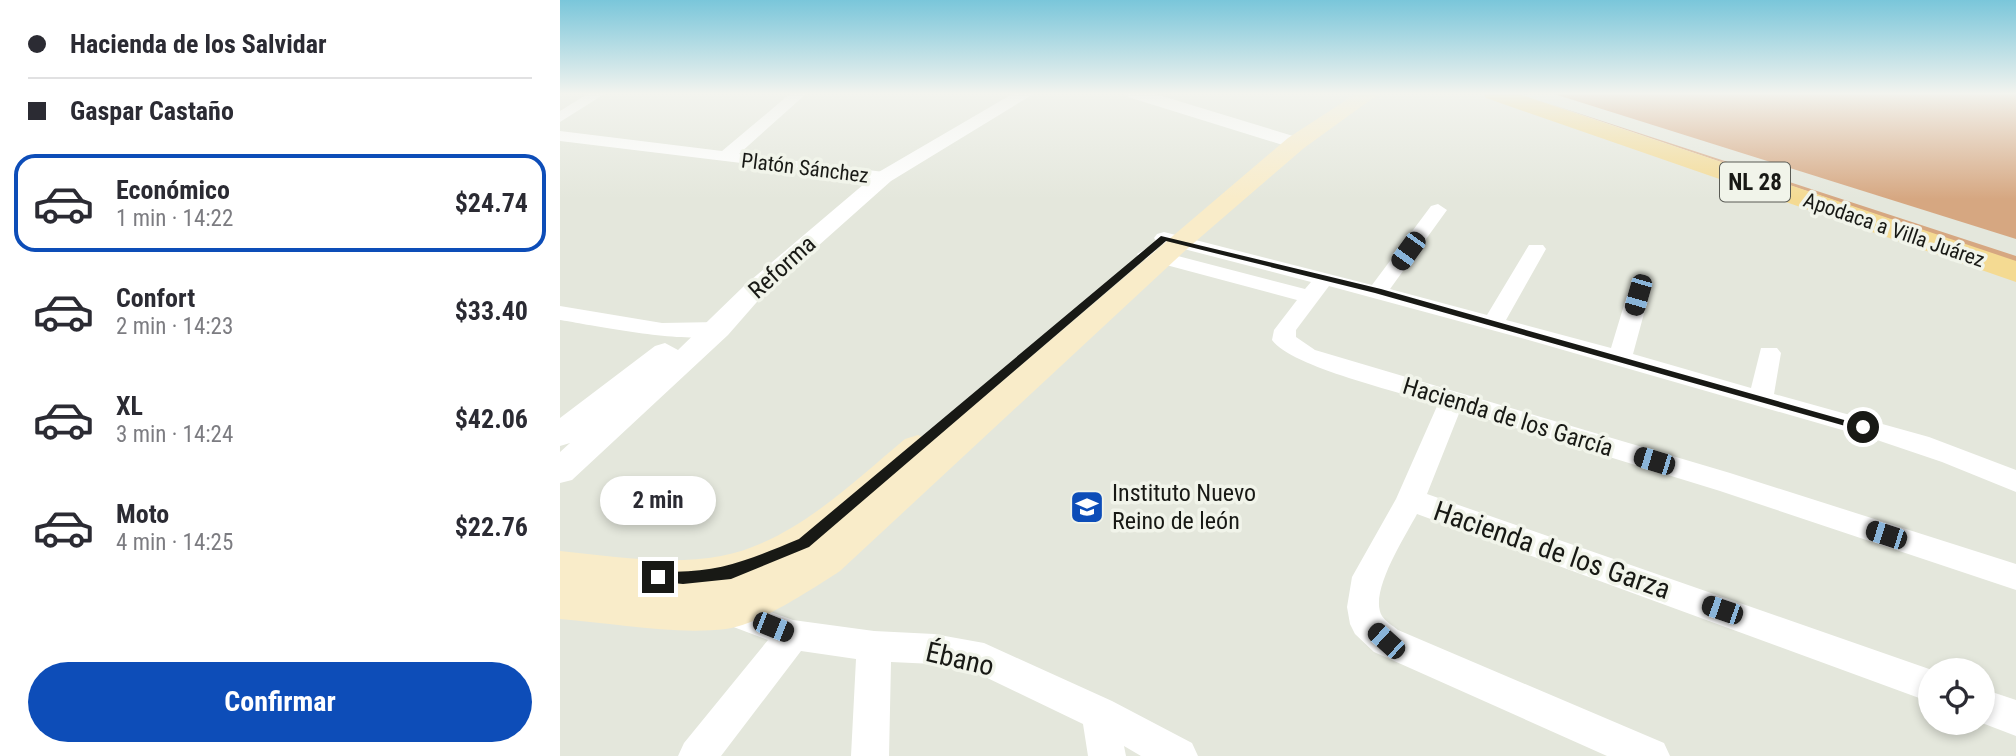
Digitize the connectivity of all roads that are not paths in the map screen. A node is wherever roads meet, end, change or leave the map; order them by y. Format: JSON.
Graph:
{"nodes":[{"id":1,"x":759,"y":128,"type":"edge"},
{"id":2,"x":966,"y":128,"type":"edge"},
{"id":3,"x":1248,"y":128,"type":"edge"},
{"id":4,"x":1305,"y":128,"type":"edge"},
{"id":5,"x":1310,"y":128,"type":"edge"},
{"id":6,"x":1604,"y":128,"type":"edge"},
{"id":7,"x":1622,"y":128,"type":"edge"},
{"id":8,"x":560,"y":136,"type":"edge"},
{"id":9,"x":1289,"y":141,"type":"junction"},
{"id":10,"x":724,"y":158,"type":"junction"},
{"id":11,"x":884,"y":177,"type":"junction"},
{"id":12,"x":1840,"y":204,"type":"junction"},
{"id":13,"x":1438,"y":211,"type":"dead end"},
{"id":14,"x":1163,"y":248,"type":"junction"},
{"id":15,"x":1536,"y":249,"type":"dead end"},
{"id":16,"x":2016,"y":253,"type":"edge"},
{"id":17,"x":2016,"y":272,"type":"edge"},
{"id":18,"x":1325,"y":277,"type":"junction"},
{"id":19,"x":1378,"y":291,"type":"junction"},
{"id":20,"x":1638,"y":295,"type":"dead end"},
{"id":21,"x":1308,"y":296,"type":"junction"},
{"id":22,"x":560,"y":313,"type":"edge"},
{"id":23,"x":1494,"y":322,"type":"junction"},
{"id":24,"x":706,"y":329,"type":"junction"},
{"id":25,"x":1769,"y":353,"type":"dead end"},
{"id":26,"x":1620,"y":357,"type":"junction"},
{"id":27,"x":1761,"y":399,"type":"junction"},
{"id":28,"x":1452,"y":400,"type":"junction"},
{"id":29,"x":609,"y":426,"type":"junction"},
{"id":30,"x":563,"y":429,"type":"edge"},
{"id":31,"x":560,"y":471,"type":"edge"},
{"id":32,"x":2016,"y":482,"type":"edge"},
{"id":33,"x":1410,"y":500,"type":"junction"},
{"id":34,"x":560,"y":569,"type":"edge"},
{"id":35,"x":2016,"y":577,"type":"edge"},
{"id":36,"x":560,"y":600,"type":"edge"},
{"id":37,"x":727,"y":610,"type":"junction"},
{"id":38,"x":793,"y":635,"type":"junction"},
{"id":39,"x":874,"y":646,"type":"junction"},
{"id":40,"x":1918,"y":682,"type":"edge"},
{"id":41,"x":1995,"y":710,"type":"edge"},
{"id":42,"x":1100,"y":713,"type":"junction"},
{"id":43,"x":2016,"y":718,"type":"edge"},
{"id":44,"x":697,"y":756,"type":"edge"},
{"id":45,"x":870,"y":756,"type":"edge"},
{"id":46,"x":1107,"y":756,"type":"edge"},
{"id":47,"x":1179,"y":756,"type":"edge"},
{"id":48,"x":1651,"y":756,"type":"edge"}],
"edges":[{"from":1,"to":10,"type":"street"},
{"from":2,"to":11,"type":"street","name":"Reforma"},
{"from":3,"to":9,"type":"street"},
{"from":4,"to":9,"type":"main road"},
{"from":5,"to":9,"type":"main road"},
{"from":6,"to":12,"type":"main road","name":"Apodaca a Villa Juárez","number":"NL 28"},
{"from":7,"to":12,"type":"main road","name":"Apodaca a Villa Juárez","number":"NL 28"},
{"from":8,"to":10,"type":"street","name":"Platón Sánchez"},
{"from":9,"to":14,"type":"main road"},
{"from":10,"to":11,"type":"street","name":"Platón Sánchez"},
{"from":11,"to":24,"type":"street","name":"Reforma"},
{"from":12,"to":16,"type":"main road","name":"Apodaca a Villa Juárez","number":"NL 28"},
{"from":12,"to":17,"type":"main road","name":"Apodaca a Villa Juárez","number":"NL 28"},
{"from":13,"to":19,"type":"street"},
{"from":14,"to":18,"type":"street"},
{"from":14,"to":21,"type":"street"},
{"from":14,"to":34,"type":"main road"},
{"from":14,"to":37,"type":"main road"},
{"from":15,"to":23,"type":"street"},
{"from":18,"to":19,"type":"street"},
{"from":18,"to":21,"type":"street"},
{"from":19,"to":23,"type":"street"},
{"from":20,"to":26,"type":"street"},
{"from":21,"to":28,"type":"street","name":"Hacienda de los García"},
{"from":22,"to":24,"type":"street"},
{"from":23,"to":26,"type":"street"},
{"from":24,"to":29,"type":"street","name":"Reforma"},
{"from":24,"to":30,"type":"street"},
{"from":25,"to":27,"type":"street"},
{"from":26,"to":27,"type":"street"},
{"from":27,"to":32,"type":"street"},
{"from":28,"to":33,"type":"street"},
{"from":28,"to":35,"type":"street","name":"Hacienda de los García"},
{"from":29,"to":30,"type":"street"},
{"from":29,"to":31,"type":"street","name":"Reforma"},
{"from":33,"to":40,"type":"street","name":"Hacienda de los Garza"},
{"from":33,"to":48,"type":"street"},
{"from":36,"to":37,"type":"main road"},
{"from":37,"to":38,"type":"street","name":"Ébano"},
{"from":38,"to":39,"type":"street","name":"Ébano"},
{"from":38,"to":44,"type":"street"},
{"from":39,"to":42,"type":"street","name":"Ébano"},
{"from":39,"to":45,"type":"street"},
{"from":41,"to":43,"type":"street"},
{"from":42,"to":46,"type":"street"},
{"from":42,"to":47,"type":"street","name":"Ébano"}]}
